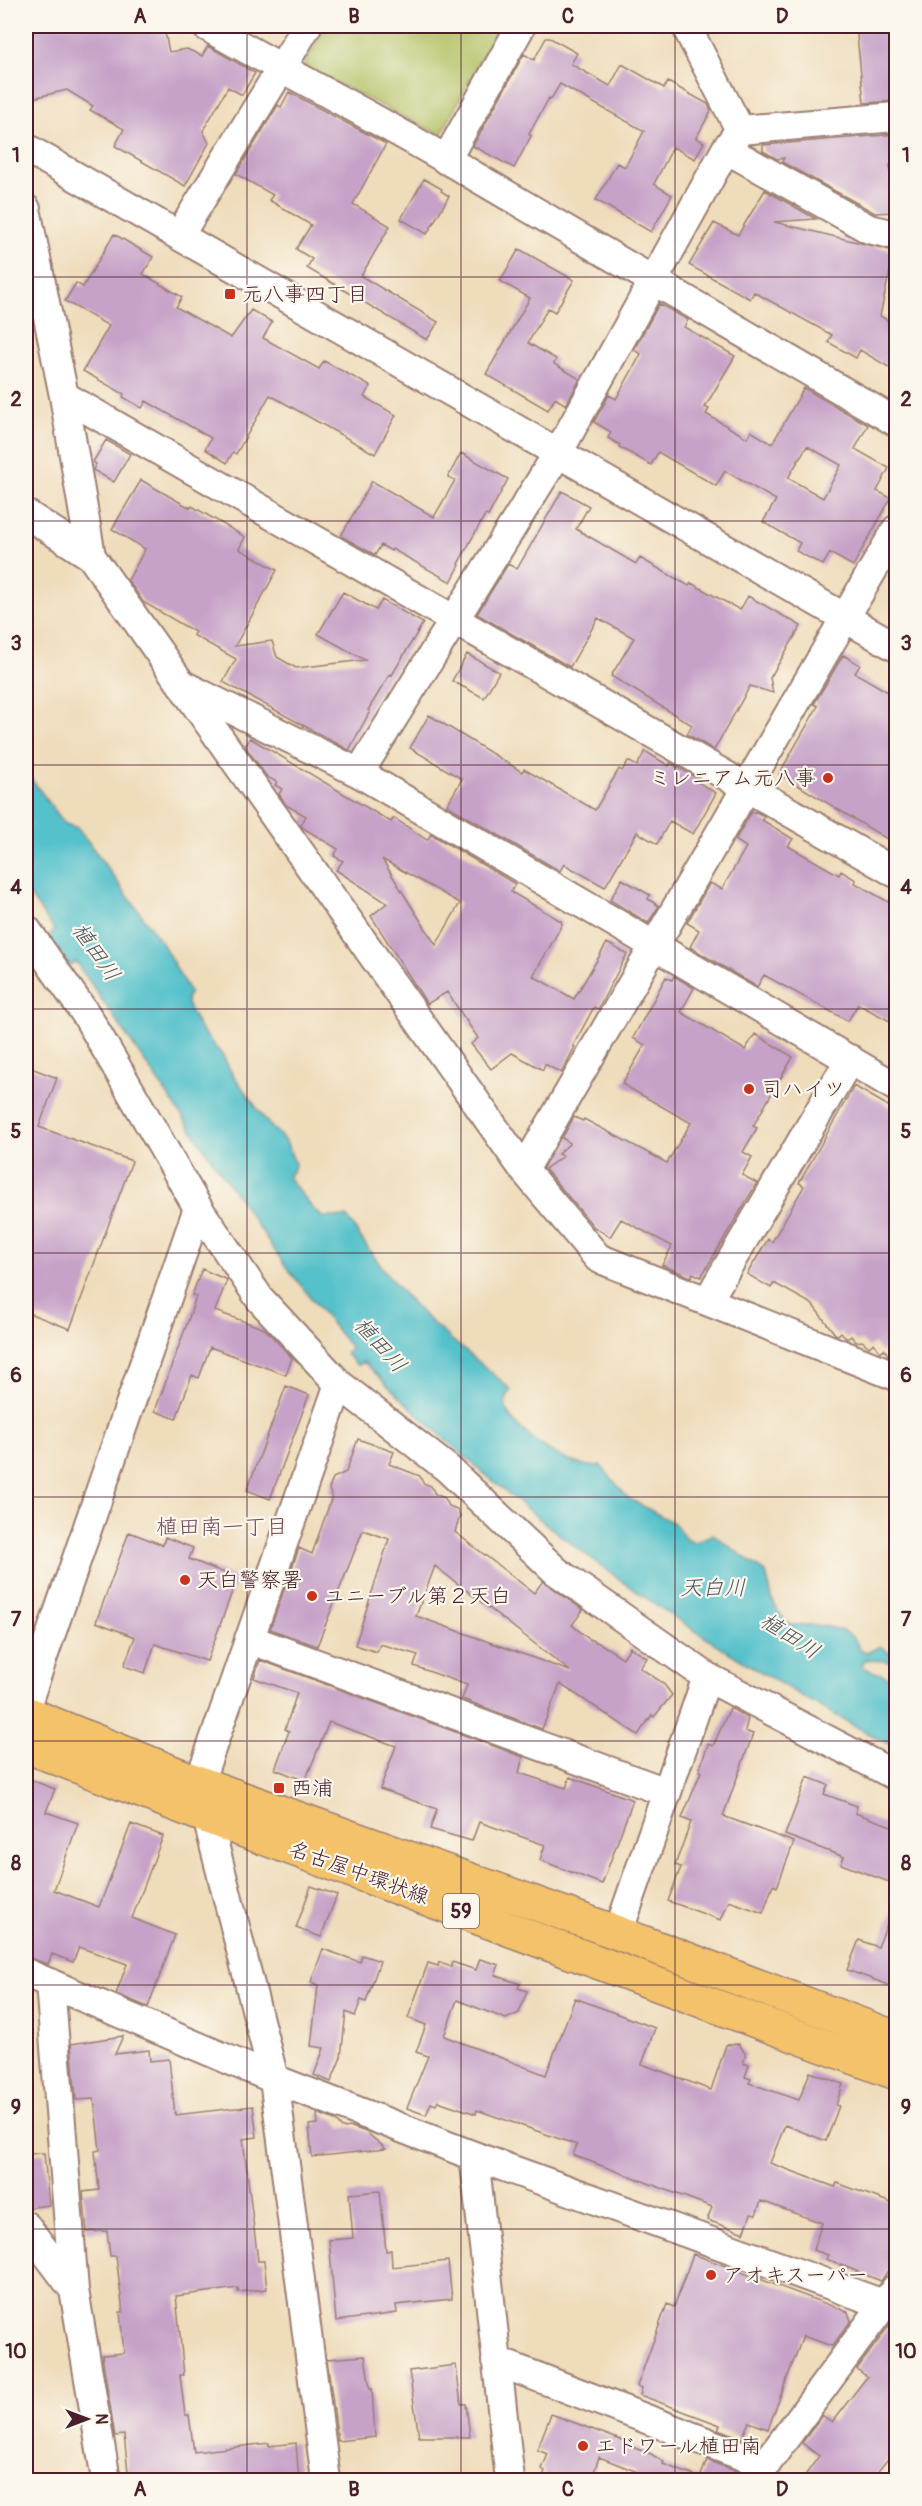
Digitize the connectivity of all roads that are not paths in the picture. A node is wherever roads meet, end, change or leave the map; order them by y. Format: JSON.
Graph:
{"nodes":[{"id":1,"x":206,"y":26,"type":"edge"},
{"id":2,"x":307,"y":26,"type":"edge"},
{"id":3,"x":521,"y":26,"type":"edge"},
{"id":4,"x":686,"y":26,"type":"edge"},
{"id":5,"x":281,"y":70,"type":"junction"},
{"id":6,"x":897,"y":117,"type":"edge"},
{"id":7,"x":733,"y":139,"type":"junction"},
{"id":8,"x":26,"y":148,"type":"edge"},
{"id":9,"x":446,"y":160,"type":"junction"},
{"id":10,"x":26,"y":209,"type":"edge"},
{"id":11,"x":897,"y":235,"type":"edge"},
{"id":12,"x":179,"y":236,"type":"junction"},
{"id":13,"x":654,"y":283,"type":"junction"},
{"id":14,"x":64,"y":396,"type":"junction"},
{"id":15,"x":897,"y":422,"type":"edge"},
{"id":16,"x":558,"y":453,"type":"junction"},
{"id":17,"x":26,"y":514,"type":"edge"},
{"id":18,"x":897,"y":530,"type":"edge"},
{"id":19,"x":91,"y":556,"type":"junction"},
{"id":20,"x":846,"y":618,"type":"junction"},
{"id":21,"x":455,"y":620,"type":"junction"},
{"id":22,"x":897,"y":647,"type":"edge"},
{"id":23,"x":183,"y":685,"type":"junction"},
{"id":24,"x":360,"y":773,"type":"junction"},
{"id":25,"x":747,"y":787,"type":"junction"},
{"id":26,"x":897,"y":873,"type":"edge"},
{"id":27,"x":26,"y":929,"type":"edge"},
{"id":28,"x":655,"y":945,"type":"junction"},
{"id":29,"x":850,"y":1059,"type":"junction"},
{"id":30,"x":897,"y":1087,"type":"edge"},
{"id":31,"x":524,"y":1170,"type":"junction"},
{"id":32,"x":198,"y":1208,"type":"junction"},
{"id":33,"x":708,"y":1300,"type":"junction"},
{"id":34,"x":897,"y":1376,"type":"edge"},
{"id":35,"x":339,"y":1384,"type":"junction"},
{"id":36,"x":249,"y":1639,"type":"junction"},
{"id":37,"x":706,"y":1677,"type":"junction"},
{"id":38,"x":26,"y":1706,"type":"edge"},
{"id":39,"x":26,"y":1713,"type":"edge"},
{"id":40,"x":26,"y":1746,"type":"edge"},
{"id":41,"x":897,"y":1776,"type":"edge"},
{"id":42,"x":199,"y":1783,"type":"junction"},
{"id":43,"x":666,"y":1792,"type":"junction"},
{"id":44,"x":207,"y":1817,"type":"junction"},
{"id":45,"x":618,"y":1933,"type":"junction"},
{"id":46,"x":38,"y":1978,"type":"edge"},
{"id":47,"x":897,"y":2038,"type":"edge"},
{"id":48,"x":897,"y":2073,"type":"edge"},
{"id":49,"x":274,"y":2079,"type":"junction"},
{"id":50,"x":474,"y":2156,"type":"junction"},
{"id":51,"x":26,"y":2226,"type":"edge"},
{"id":52,"x":74,"y":2290,"type":"junction"},
{"id":53,"x":890,"y":2296,"type":"edge"},
{"id":54,"x":496,"y":2361,"type":"junction"},
{"id":55,"x":760,"y":2473,"type":"edge"},
{"id":56,"x":106,"y":2481,"type":"edge"},
{"id":57,"x":326,"y":2481,"type":"edge"},
{"id":58,"x":510,"y":2481,"type":"edge"}],
"edges":[{"from":1,"to":5,"type":"street"},
{"from":2,"to":5,"type":"street"},
{"from":3,"to":9,"type":"street"},
{"from":4,"to":7,"type":"street"},
{"from":5,"to":9,"type":"street"},
{"from":5,"to":12,"type":"street"},
{"from":6,"to":7,"type":"street"},
{"from":7,"to":11,"type":"street"},
{"from":7,"to":13,"type":"street"},
{"from":8,"to":12,"type":"street"},
{"from":9,"to":13,"type":"street"},
{"from":10,"to":14,"type":"street"},
{"from":12,"to":16,"type":"street"},
{"from":13,"to":15,"type":"street"},
{"from":13,"to":16,"type":"street"},
{"from":14,"to":19,"type":"street"},
{"from":14,"to":21,"type":"street"},
{"from":16,"to":20,"type":"street"},
{"from":16,"to":21,"type":"street"},
{"from":17,"to":19,"type":"street"},
{"from":18,"to":20,"type":"street"},
{"from":19,"to":23,"type":"street"},
{"from":20,"to":22,"type":"street"},
{"from":20,"to":25,"type":"street"},
{"from":21,"to":24,"type":"street"},
{"from":21,"to":25,"type":"street"},
{"from":23,"to":24,"type":"street"},
{"from":23,"to":31,"type":"street"},
{"from":24,"to":28,"type":"street"},
{"from":25,"to":26,"type":"street"},
{"from":25,"to":28,"type":"street"},
{"from":27,"to":32,"type":"street"},
{"from":28,"to":29,"type":"street"},
{"from":28,"to":31,"type":"street"},
{"from":29,"to":30,"type":"street"},
{"from":29,"to":33,"type":"street"},
{"from":31,"to":33,"type":"street"},
{"from":32,"to":35,"type":"street"},
{"from":32,"to":38,"type":"street"},
{"from":33,"to":34,"type":"street"},
{"from":35,"to":36,"type":"street"},
{"from":35,"to":37,"type":"street"},
{"from":36,"to":42,"type":"street"},
{"from":36,"to":43,"type":"street"},
{"from":37,"to":41,"type":"street"},
{"from":37,"to":43,"type":"street"},
{"from":39,"to":42,"type":"main road","name":"名古屋中環状線","number":"59"},
{"from":40,"to":44,"type":"main road","name":"名古屋中環状線","number":"59"},
{"from":42,"to":45,"type":"main road","name":"名古屋中環状線","number":"59"},
{"from":43,"to":45,"type":"street"},
{"from":44,"to":48,"type":"main road","name":"名古屋中環状線","number":"59"},
{"from":44,"to":49,"type":"street"},
{"from":45,"to":47,"type":"main road","name":"名古屋中環状線","number":"59"},
{"from":46,"to":49,"type":"street"},
{"from":46,"to":52,"type":"street"},
{"from":49,"to":50,"type":"street"},
{"from":49,"to":57,"type":"street"},
{"from":50,"to":53,"type":"street"},
{"from":50,"to":54,"type":"street"},
{"from":51,"to":52,"type":"street"},
{"from":52,"to":56,"type":"street"},
{"from":53,"to":55,"type":"street"},
{"from":54,"to":55,"type":"street"},
{"from":54,"to":58,"type":"street"}]}
